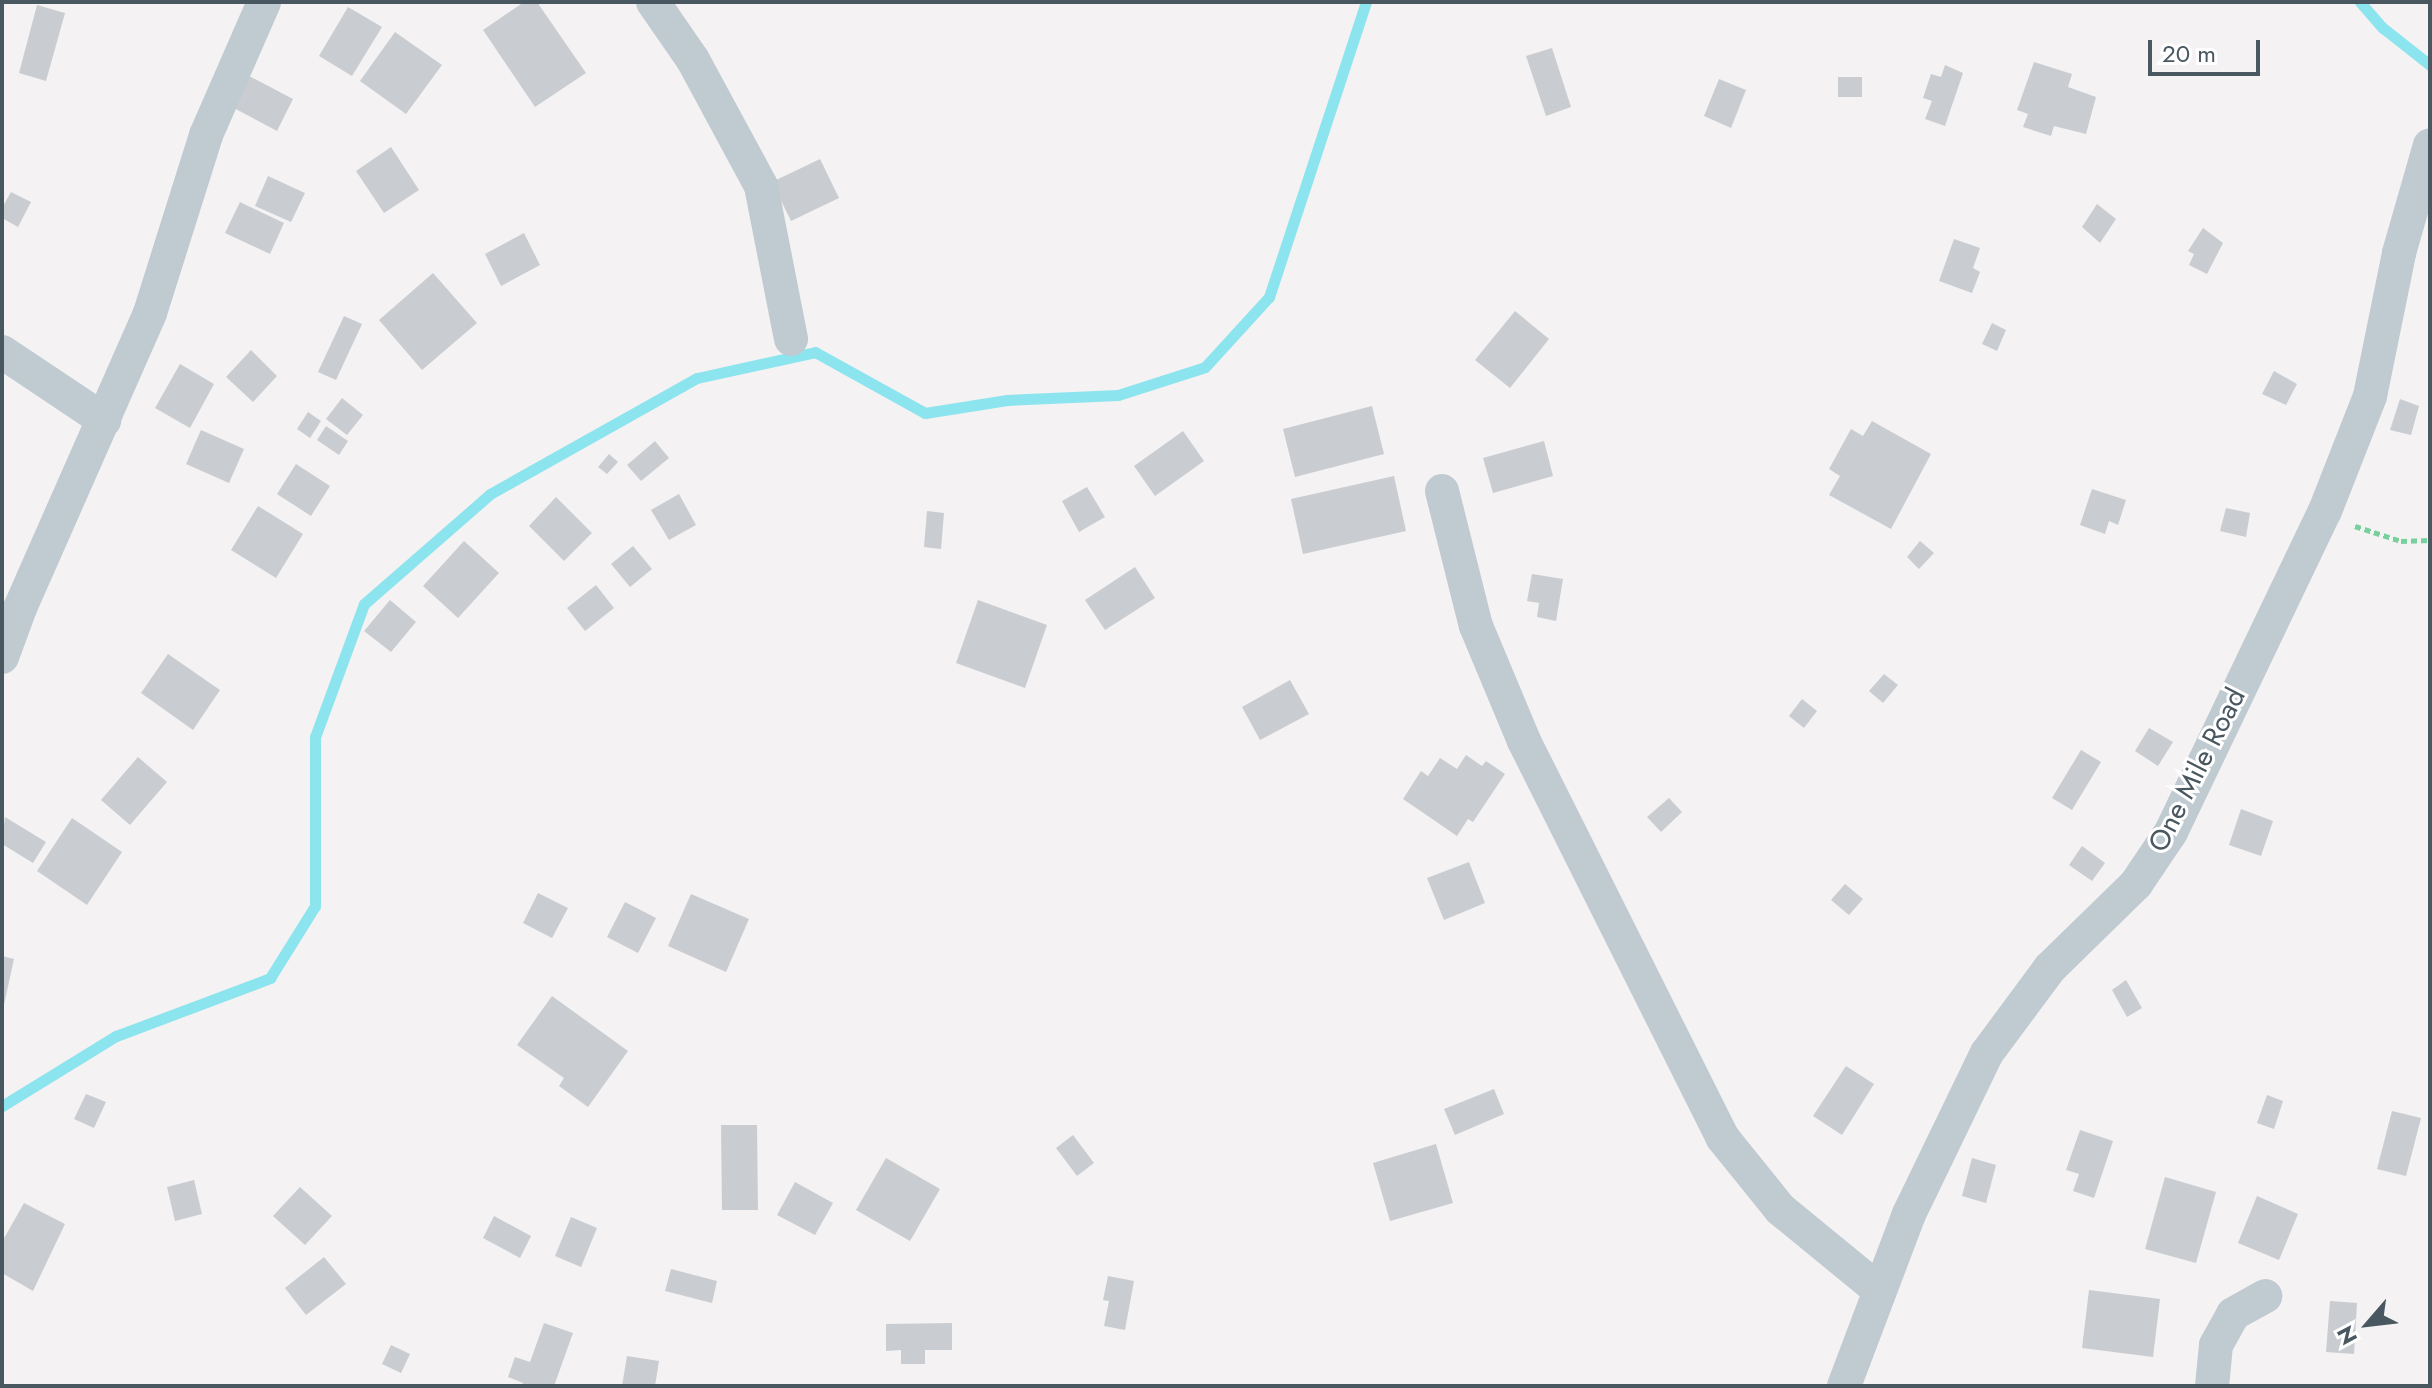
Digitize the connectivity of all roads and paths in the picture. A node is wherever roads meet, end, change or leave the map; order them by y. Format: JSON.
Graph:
{"nodes":[{"id":1,"x":264,"y":2,"type":"edge"},
{"id":2,"x":653,"y":2,"type":"edge"},
{"id":3,"x":2430,"y":145,"type":"edge"},
{"id":4,"x":791,"y":339,"type":"dead end"},
{"id":5,"x":2,"y":352,"type":"edge"},
{"id":6,"x":104,"y":420,"type":"junction"},
{"id":7,"x":1442,"y":491,"type":"dead end"},
{"id":8,"x":2325,"y":511,"type":"junction"},
{"id":9,"x":2430,"y":540,"type":"edge"},
{"id":10,"x":2,"y":657,"type":"edge"},
{"id":11,"x":1879,"y":1290,"type":"junction"},
{"id":12,"x":2265,"y":1296,"type":"dead end"},
{"id":13,"x":1844,"y":1386,"type":"edge"},
{"id":14,"x":2212,"y":1386,"type":"edge"}],
"edges":[{"from":1,"to":6,"type":"street"},
{"from":2,"to":4,"type":"street"},
{"from":3,"to":8,"type":"street","name":"One Mile Road"},
{"from":5,"to":6,"type":"street"},
{"from":6,"to":10,"type":"street"},
{"from":7,"to":11,"type":"street"},
{"from":8,"to":9,"type":"path"},
{"from":8,"to":11,"type":"street","name":"One Mile Road"},
{"from":11,"to":13,"type":"street","name":"One Mile Road"},
{"from":12,"to":14,"type":"street"}]}
